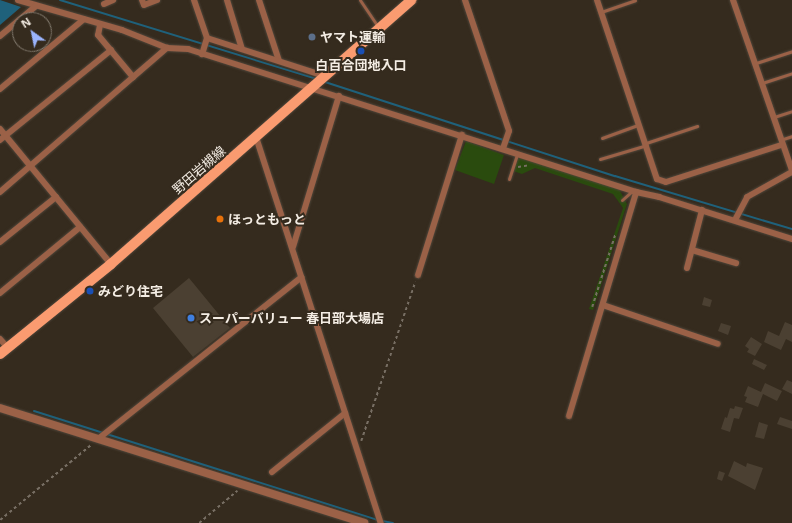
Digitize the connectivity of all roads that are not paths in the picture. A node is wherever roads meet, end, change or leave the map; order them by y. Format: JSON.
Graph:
{"nodes":[{"id":1,"x":18,"y":0,"type":"edge"},
{"id":2,"x":113,"y":0,"type":"edge"},
{"id":3,"x":142,"y":0,"type":"edge"},
{"id":4,"x":157,"y":0,"type":"edge"},
{"id":5,"x":194,"y":0,"type":"edge"},
{"id":6,"x":228,"y":0,"type":"edge"},
{"id":7,"x":259,"y":0,"type":"edge"},
{"id":8,"x":360,"y":0,"type":"edge"},
{"id":9,"x":465,"y":0,"type":"edge"},
{"id":10,"x":596,"y":0,"type":"edge"},
{"id":11,"x":635,"y":0,"type":"edge"},
{"id":12,"x":733,"y":0,"type":"edge"},
{"id":13,"x":406,"y":2,"type":"edge"},
{"id":14,"x":104,"y":4,"type":"dead end"},
{"id":15,"x":36,"y":6,"type":"junction"},
{"id":16,"x":601,"y":12,"type":"junction"},
{"id":17,"x":84,"y":18,"type":"junction"},
{"id":18,"x":100,"y":25,"type":"junction"},
{"id":19,"x":379,"y":28,"type":"junction"},
{"id":20,"x":0,"y":36,"type":"edge"},
{"id":21,"x":207,"y":38,"type":"junction"},
{"id":22,"x":167,"y":48,"type":"junction"},
{"id":23,"x":242,"y":49,"type":"junction"},
{"id":24,"x":111,"y":50,"type":"junction"},
{"id":25,"x":792,"y":51,"type":"edge"},
{"id":26,"x":202,"y":54,"type":"junction"},
{"id":27,"x":279,"y":61,"type":"junction"},
{"id":28,"x":754,"y":64,"type":"junction"},
{"id":29,"x":792,"y":73,"type":"edge"},
{"id":30,"x":325,"y":76,"type":"junction"},
{"id":31,"x":133,"y":77,"type":"junction"},
{"id":32,"x":761,"y":83,"type":"junction"},
{"id":33,"x":311,"y":88,"type":"junction"},
{"id":34,"x":0,"y":89,"type":"edge"},
{"id":35,"x":340,"y":96,"type":"junction"},
{"id":36,"x":792,"y":111,"type":"edge"},
{"id":37,"x":772,"y":118,"type":"junction"},
{"id":38,"x":640,"y":124,"type":"junction"},
{"id":39,"x":697,"y":126,"type":"dead end"},
{"id":40,"x":0,"y":129,"type":"edge"},
{"id":41,"x":5,"y":135,"type":"junction"},
{"id":42,"x":462,"y":135,"type":"junction"},
{"id":43,"x":792,"y":136,"type":"edge"},
{"id":44,"x":256,"y":137,"type":"junction"},
{"id":45,"x":602,"y":138,"type":"dead end"},
{"id":46,"x":0,"y":140,"type":"edge"},
{"id":47,"x":780,"y":142,"type":"junction"},
{"id":48,"x":646,"y":144,"type":"junction"},
{"id":49,"x":503,"y":148,"type":"junction"},
{"id":50,"x":518,"y":153,"type":"junction"},
{"id":51,"x":600,"y":159,"type":"dead end"},
{"id":52,"x":30,"y":165,"type":"junction"},
{"id":53,"x":792,"y":171,"type":"edge"},
{"id":54,"x":509,"y":178,"type":"dead end"},
{"id":55,"x":0,"y":192,"type":"edge"},
{"id":56,"x":634,"y":192,"type":"junction"},
{"id":57,"x":56,"y":197,"type":"junction"},
{"id":58,"x":622,"y":200,"type":"dead end"},
{"id":59,"x":702,"y":210,"type":"junction"},
{"id":60,"x":736,"y":220,"type":"junction"},
{"id":61,"x":80,"y":227,"type":"junction"},
{"id":62,"x":792,"y":239,"type":"edge"},
{"id":63,"x":0,"y":242,"type":"edge"},
{"id":64,"x":293,"y":247,"type":"junction"},
{"id":65,"x":692,"y":250,"type":"junction"},
{"id":66,"x":736,"y":263,"type":"dead end"},
{"id":67,"x":111,"y":264,"type":"junction"},
{"id":68,"x":687,"y":268,"type":"dead end"},
{"id":69,"x":418,"y":275,"type":"road end"},
{"id":70,"x":302,"y":277,"type":"junction"},
{"id":71,"x":0,"y":293,"type":"edge"},
{"id":72,"x":603,"y":305,"type":"junction"},
{"id":73,"x":0,"y":339,"type":"edge"},
{"id":74,"x":718,"y":344,"type":"dead end"},
{"id":75,"x":4,"y":351,"type":"edge"},
{"id":76,"x":0,"y":408,"type":"edge"},
{"id":77,"x":345,"y":413,"type":"junction"},
{"id":78,"x":569,"y":416,"type":"dead end"},
{"id":79,"x":99,"y":438,"type":"junction"},
{"id":80,"x":272,"y":472,"type":"dead end"},
{"id":81,"x":380,"y":520,"type":"edge"},
{"id":82,"x":364,"y":523,"type":"edge"}],
"edges":[{"from":1,"to":15,"type":"street"},
{"from":2,"to":14,"type":"street"},
{"from":3,"to":4,"type":"street"},
{"from":5,"to":21,"type":"street"},
{"from":6,"to":23,"type":"street"},
{"from":7,"to":27,"type":"street"},
{"from":8,"to":19,"type":"lane"},
{"from":9,"to":49,"type":"street"},
{"from":10,"to":16,"type":"street"},
{"from":11,"to":16,"type":"lane"},
{"from":12,"to":28,"type":"street"},
{"from":13,"to":19,"type":"main road","name":"野田岩槻線"},
{"from":15,"to":17,"type":"street"},
{"from":15,"to":20,"type":"street"},
{"from":16,"to":38,"type":"street"},
{"from":17,"to":18,"type":"street"},
{"from":17,"to":34,"type":"street"},
{"from":18,"to":22,"type":"street"},
{"from":18,"to":24,"type":"street"},
{"from":19,"to":30,"type":"main road","name":"野田岩槻線"},
{"from":21,"to":23,"type":"street"},
{"from":21,"to":26,"type":"street"},
{"from":22,"to":26,"type":"street"},
{"from":22,"to":31,"type":"street"},
{"from":23,"to":27,"type":"street"},
{"from":24,"to":31,"type":"street"},
{"from":24,"to":41,"type":"street"},
{"from":25,"to":28,"type":"lane"},
{"from":26,"to":33,"type":"street"},
{"from":27,"to":30,"type":"street"},
{"from":28,"to":32,"type":"street"},
{"from":29,"to":32,"type":"lane"},
{"from":30,"to":33,"type":"main road","name":"野田岩槻線"},
{"from":31,"to":52,"type":"street"},
{"from":32,"to":37,"type":"street"},
{"from":33,"to":35,"type":"street"},
{"from":33,"to":44,"type":"main road","name":"野田岩槻線"},
{"from":35,"to":42,"type":"street"},
{"from":35,"to":64,"type":"street"},
{"from":36,"to":37,"type":"lane"},
{"from":37,"to":47,"type":"street"},
{"from":38,"to":45,"type":"lane"},
{"from":38,"to":48,"type":"street"},
{"from":39,"to":48,"type":"lane"},
{"from":40,"to":41,"type":"street"},
{"from":41,"to":46,"type":"street"},
{"from":41,"to":52,"type":"street"},
{"from":42,"to":49,"type":"street"},
{"from":42,"to":69,"type":"street"},
{"from":43,"to":47,"type":"lane"},
{"from":44,"to":64,"type":"street"},
{"from":44,"to":67,"type":"main road","name":"野田岩槻線"},
{"from":47,"to":48,"type":"street"},
{"from":47,"to":53,"type":"street"},
{"from":48,"to":51,"type":"lane"},
{"from":49,"to":50,"type":"street"},
{"from":50,"to":54,"type":"lane"},
{"from":50,"to":56,"type":"street"},
{"from":52,"to":55,"type":"street"},
{"from":52,"to":57,"type":"street"},
{"from":53,"to":60,"type":"street"},
{"from":56,"to":58,"type":"lane"},
{"from":56,"to":59,"type":"street"},
{"from":56,"to":72,"type":"street"},
{"from":57,"to":61,"type":"street"},
{"from":57,"to":63,"type":"street"},
{"from":59,"to":60,"type":"street"},
{"from":59,"to":65,"type":"street"},
{"from":60,"to":62,"type":"street"},
{"from":61,"to":67,"type":"street"},
{"from":61,"to":71,"type":"street"},
{"from":64,"to":70,"type":"street"},
{"from":65,"to":66,"type":"street"},
{"from":65,"to":68,"type":"street"},
{"from":67,"to":75,"type":"main road","name":"野田岩槻線"},
{"from":70,"to":77,"type":"street"},
{"from":70,"to":79,"type":"street"},
{"from":72,"to":74,"type":"street"},
{"from":72,"to":78,"type":"street"},
{"from":73,"to":75,"type":"street"},
{"from":76,"to":79,"type":"street"},
{"from":77,"to":80,"type":"street"},
{"from":77,"to":81,"type":"street"},
{"from":79,"to":82,"type":"street"}]}
